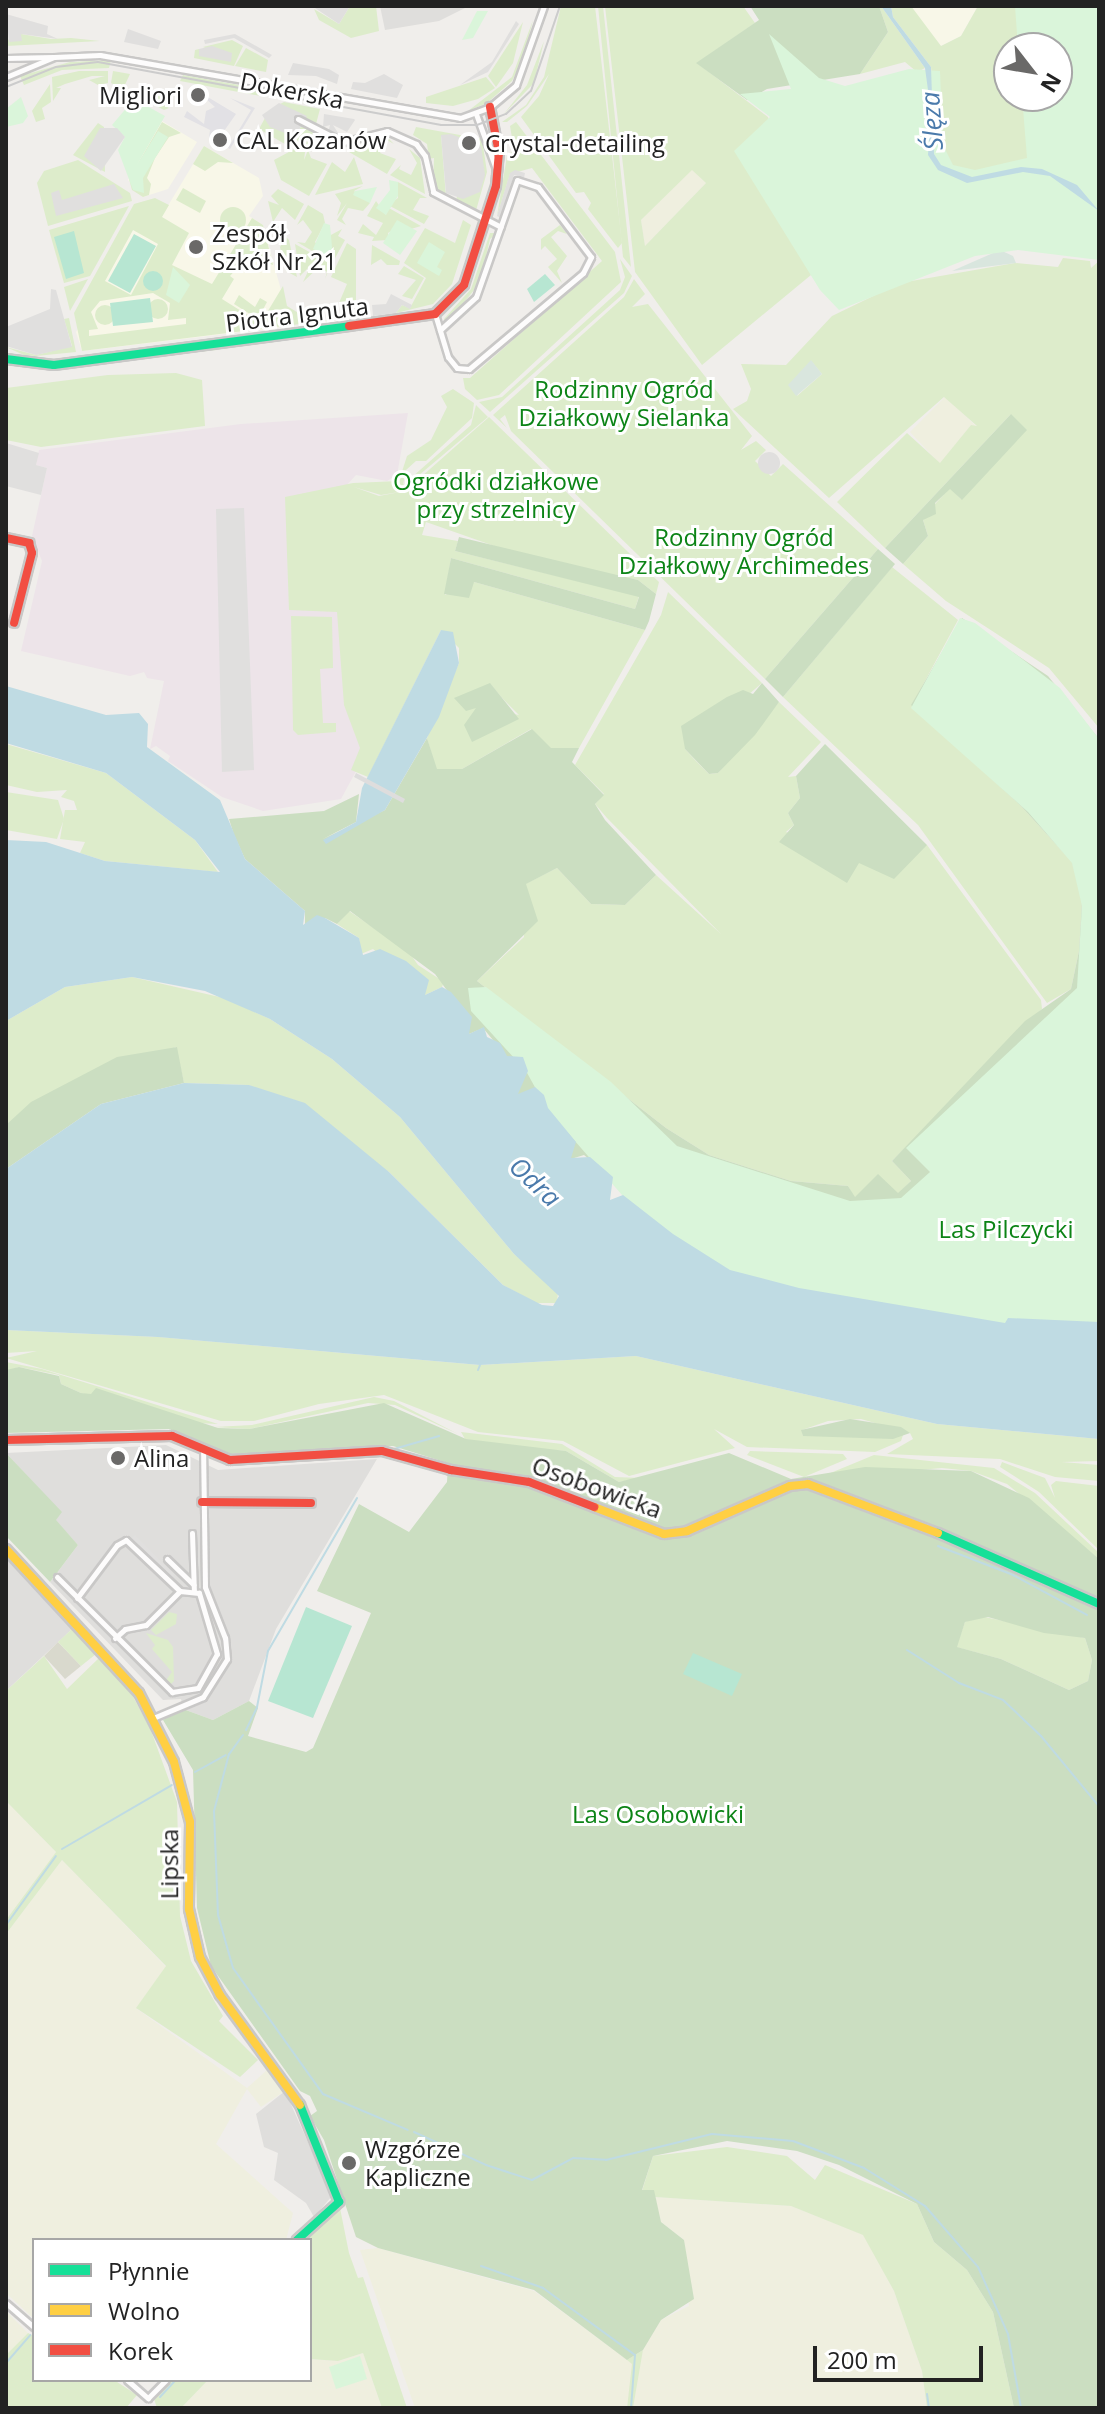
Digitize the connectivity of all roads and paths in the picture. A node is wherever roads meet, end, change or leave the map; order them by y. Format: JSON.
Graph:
{"nodes":[{"id":1,"x":544,"y":6,"type":"edge"},
{"id":2,"x":54,"y":57,"type":"junction"},
{"id":3,"x":6,"y":58,"type":"edge"},
{"id":4,"x":6,"y":77,"type":"edge"},
{"id":5,"x":487,"y":109,"type":"junction"},
{"id":6,"x":476,"y":114,"type":"junction"},
{"id":7,"x":298,"y":119,"type":"dead end"},
{"id":8,"x":497,"y":172,"type":"junction"},
{"id":9,"x":484,"y":222,"type":"junction"},
{"id":10,"x":501,"y":227,"type":"junction"},
{"id":11,"x":435,"y":314,"type":"junction"},
{"id":12,"x":440,"y":330,"type":"junction"},
{"id":13,"x":6,"y":359,"type":"edge"},
{"id":14,"x":6,"y":538,"type":"edge"},
{"id":15,"x":14,"y":623,"type":"dead end"},
{"id":16,"x":6,"y":1440,"type":"edge"},
{"id":17,"x":203,"y":1450,"type":"junction"},
{"id":18,"x":202,"y":1502,"type":"junction"},
{"id":19,"x":311,"y":1503,"type":"dead end"},
{"id":20,"x":192,"y":1533,"type":"dead end"},
{"id":21,"x":6,"y":1549,"type":"edge"},
{"id":22,"x":167,"y":1559,"type":"dead end"},
{"id":23,"x":57,"y":1577,"type":"dead end"},
{"id":24,"x":198,"y":1590,"type":"junction"},
{"id":25,"x":180,"y":1591,"type":"junction"},
{"id":26,"x":77,"y":1598,"type":"junction"},
{"id":27,"x":1099,"y":1604,"type":"edge"},
{"id":28,"x":115,"y":1638,"type":"junction"},
{"id":29,"x":153,"y":1718,"type":"junction"},
{"id":30,"x":299,"y":2238,"type":"edge"},
{"id":31,"x":6,"y":2303,"type":"edge"},
{"id":32,"x":32,"y":2325,"type":"edge"},
{"id":33,"x":129,"y":2382,"type":"edge"},
{"id":34,"x":164,"y":2382,"type":"edge"}],
"edges":[{"from":1,"to":5,"type":"street","name":"Dokerska"},
{"from":2,"to":3,"type":"street","name":"Dokerska"},
{"from":2,"to":4,"type":"street","name":"Dokerska"},
{"from":2,"to":6,"type":"street","name":"Dokerska"},
{"from":5,"to":6,"type":"street","name":"Dokerska"},
{"from":5,"to":8,"type":"street"},
{"from":6,"to":8,"type":"street"},
{"from":7,"to":9,"type":"street","name":"Dokerska"},
{"from":8,"to":9,"type":"street"},
{"from":9,"to":10,"type":"street","name":"Dokerska"},
{"from":9,"to":11,"type":"street"},
{"from":10,"to":12,"type":"street"},
{"from":10,"to":12,"type":"street"},
{"from":11,"to":12,"type":"street"},
{"from":11,"to":13,"type":"street","name":"Piotra Ignuta"},
{"from":14,"to":15,"type":"street"},
{"from":16,"to":17,"type":"street","name":"Osobowicka"},
{"from":17,"to":18,"type":"street"},
{"from":17,"to":27,"type":"street","name":"Osobowicka"},
{"from":18,"to":19,"type":"street"},
{"from":18,"to":24,"type":"street"},
{"from":20,"to":24,"type":"street"},
{"from":21,"to":29,"type":"street","name":"Lipska"},
{"from":22,"to":24,"type":"street"},
{"from":23,"to":26,"type":"street"},
{"from":24,"to":25,"type":"street"},
{"from":24,"to":28,"type":"street"},
{"from":24,"to":29,"type":"street"},
{"from":25,"to":26,"type":"street"},
{"from":25,"to":28,"type":"street"},
{"from":26,"to":28,"type":"street"},
{"from":29,"to":30,"type":"street","name":"Lipska"},
{"from":31,"to":32,"type":"street"},
{"from":33,"to":34,"type":"street"}]}
